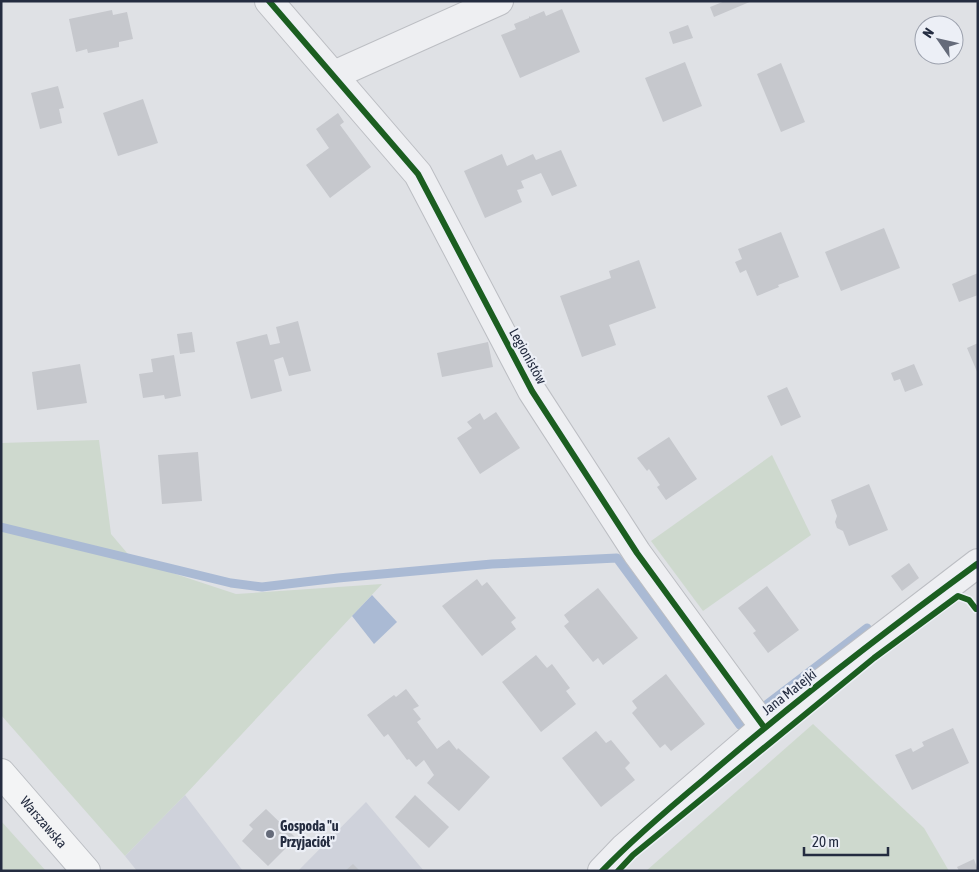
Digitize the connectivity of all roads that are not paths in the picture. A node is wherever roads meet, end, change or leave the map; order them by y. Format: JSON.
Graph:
{"nodes":[{"id":1,"x":269,"y":1,"type":"edge"},
{"id":2,"x":499,"y":1,"type":"edge"},
{"id":3,"x":334,"y":76,"type":"junction"},
{"id":4,"x":977,"y":564,"type":"edge"},
{"id":5,"x":764,"y":726,"type":"junction"},
{"id":6,"x":1,"y":774,"type":"edge"},
{"id":7,"x":86,"y":871,"type":"edge"},
{"id":8,"x":602,"y":871,"type":"edge"}],
"edges":[{"from":1,"to":3,"type":"street","name":"Legionistów"},
{"from":2,"to":3,"type":"street"},
{"from":3,"to":5,"type":"street","name":"Legionistów"},
{"from":4,"to":5,"type":"street","name":"Jana Matejki"},
{"from":5,"to":8,"type":"street","name":"Jana Matejki"},
{"from":6,"to":7,"type":"main road","name":"Warszawska"}]}
